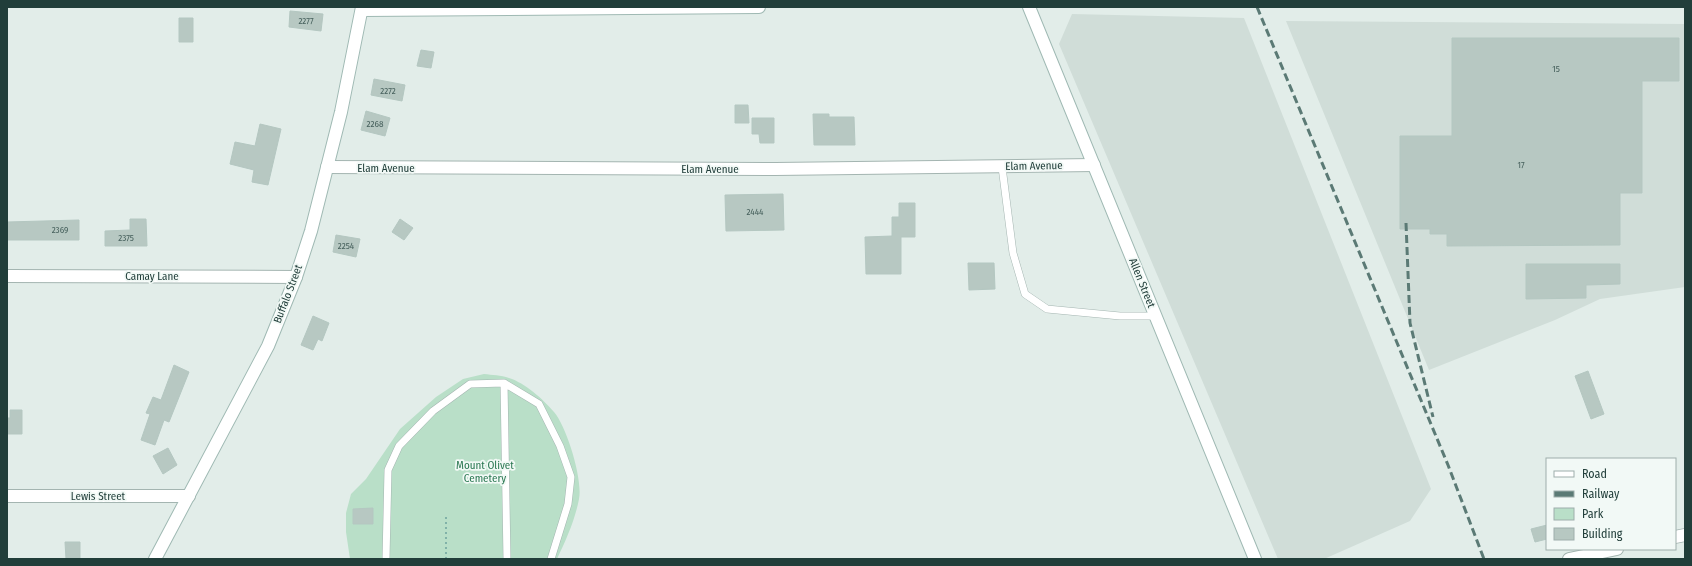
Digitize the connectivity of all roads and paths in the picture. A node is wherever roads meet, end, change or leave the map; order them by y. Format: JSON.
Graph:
{"nodes":[{"id":1,"x":759,"y":7,"type":"edge"},
{"id":2,"x":1029,"y":7,"type":"edge"},
{"id":3,"x":362,"y":8,"type":"edge"},
{"id":4,"x":1094,"y":165,"type":"junction"},
{"id":5,"x":327,"y":167,"type":"junction"},
{"id":6,"x":1002,"y":167,"type":"junction"},
{"id":7,"x":7,"y":276,"type":"edge"},
{"id":8,"x":296,"y":277,"type":"junction"},
{"id":9,"x":1156,"y":316,"type":"junction"},
{"id":10,"x":504,"y":383,"type":"junction"},
{"id":11,"x":7,"y":496,"type":"edge"},
{"id":12,"x":189,"y":496,"type":"junction"},
{"id":13,"x":446,"y":518,"type":"dead end"},
{"id":14,"x":1612,"y":550,"type":"edge"},
{"id":15,"x":155,"y":559,"type":"edge"},
{"id":16,"x":386,"y":559,"type":"edge"},
{"id":17,"x":446,"y":559,"type":"edge"},
{"id":18,"x":507,"y":559,"type":"edge"},
{"id":19,"x":551,"y":559,"type":"edge"},
{"id":20,"x":1255,"y":559,"type":"edge"},
{"id":21,"x":1569,"y":559,"type":"edge"}],
"edges":[{"from":1,"to":3,"type":"street"},
{"from":2,"to":4,"type":"street","name":"Allen Street"},
{"from":3,"to":5,"type":"street","name":"Buffalo Street"},
{"from":4,"to":6,"type":"street","name":"Elam Avenue"},
{"from":4,"to":9,"type":"street","name":"Allen Street"},
{"from":5,"to":6,"type":"street","name":"Elam Avenue"},
{"from":5,"to":8,"type":"street","name":"Buffalo Street"},
{"from":6,"to":9,"type":"lane"},
{"from":7,"to":8,"type":"street","name":"Camay Lane"},
{"from":8,"to":12,"type":"street","name":"Buffalo Street"},
{"from":9,"to":20,"type":"street","name":"Allen Street"},
{"from":10,"to":16,"type":"lane"},
{"from":10,"to":18,"type":"lane"},
{"from":10,"to":19,"type":"lane"},
{"from":11,"to":12,"type":"street","name":"Lewis Street"},
{"from":12,"to":15,"type":"street","name":"Buffalo Street"},
{"from":13,"to":17,"type":"path"},
{"from":14,"to":21,"type":"street"}]}
